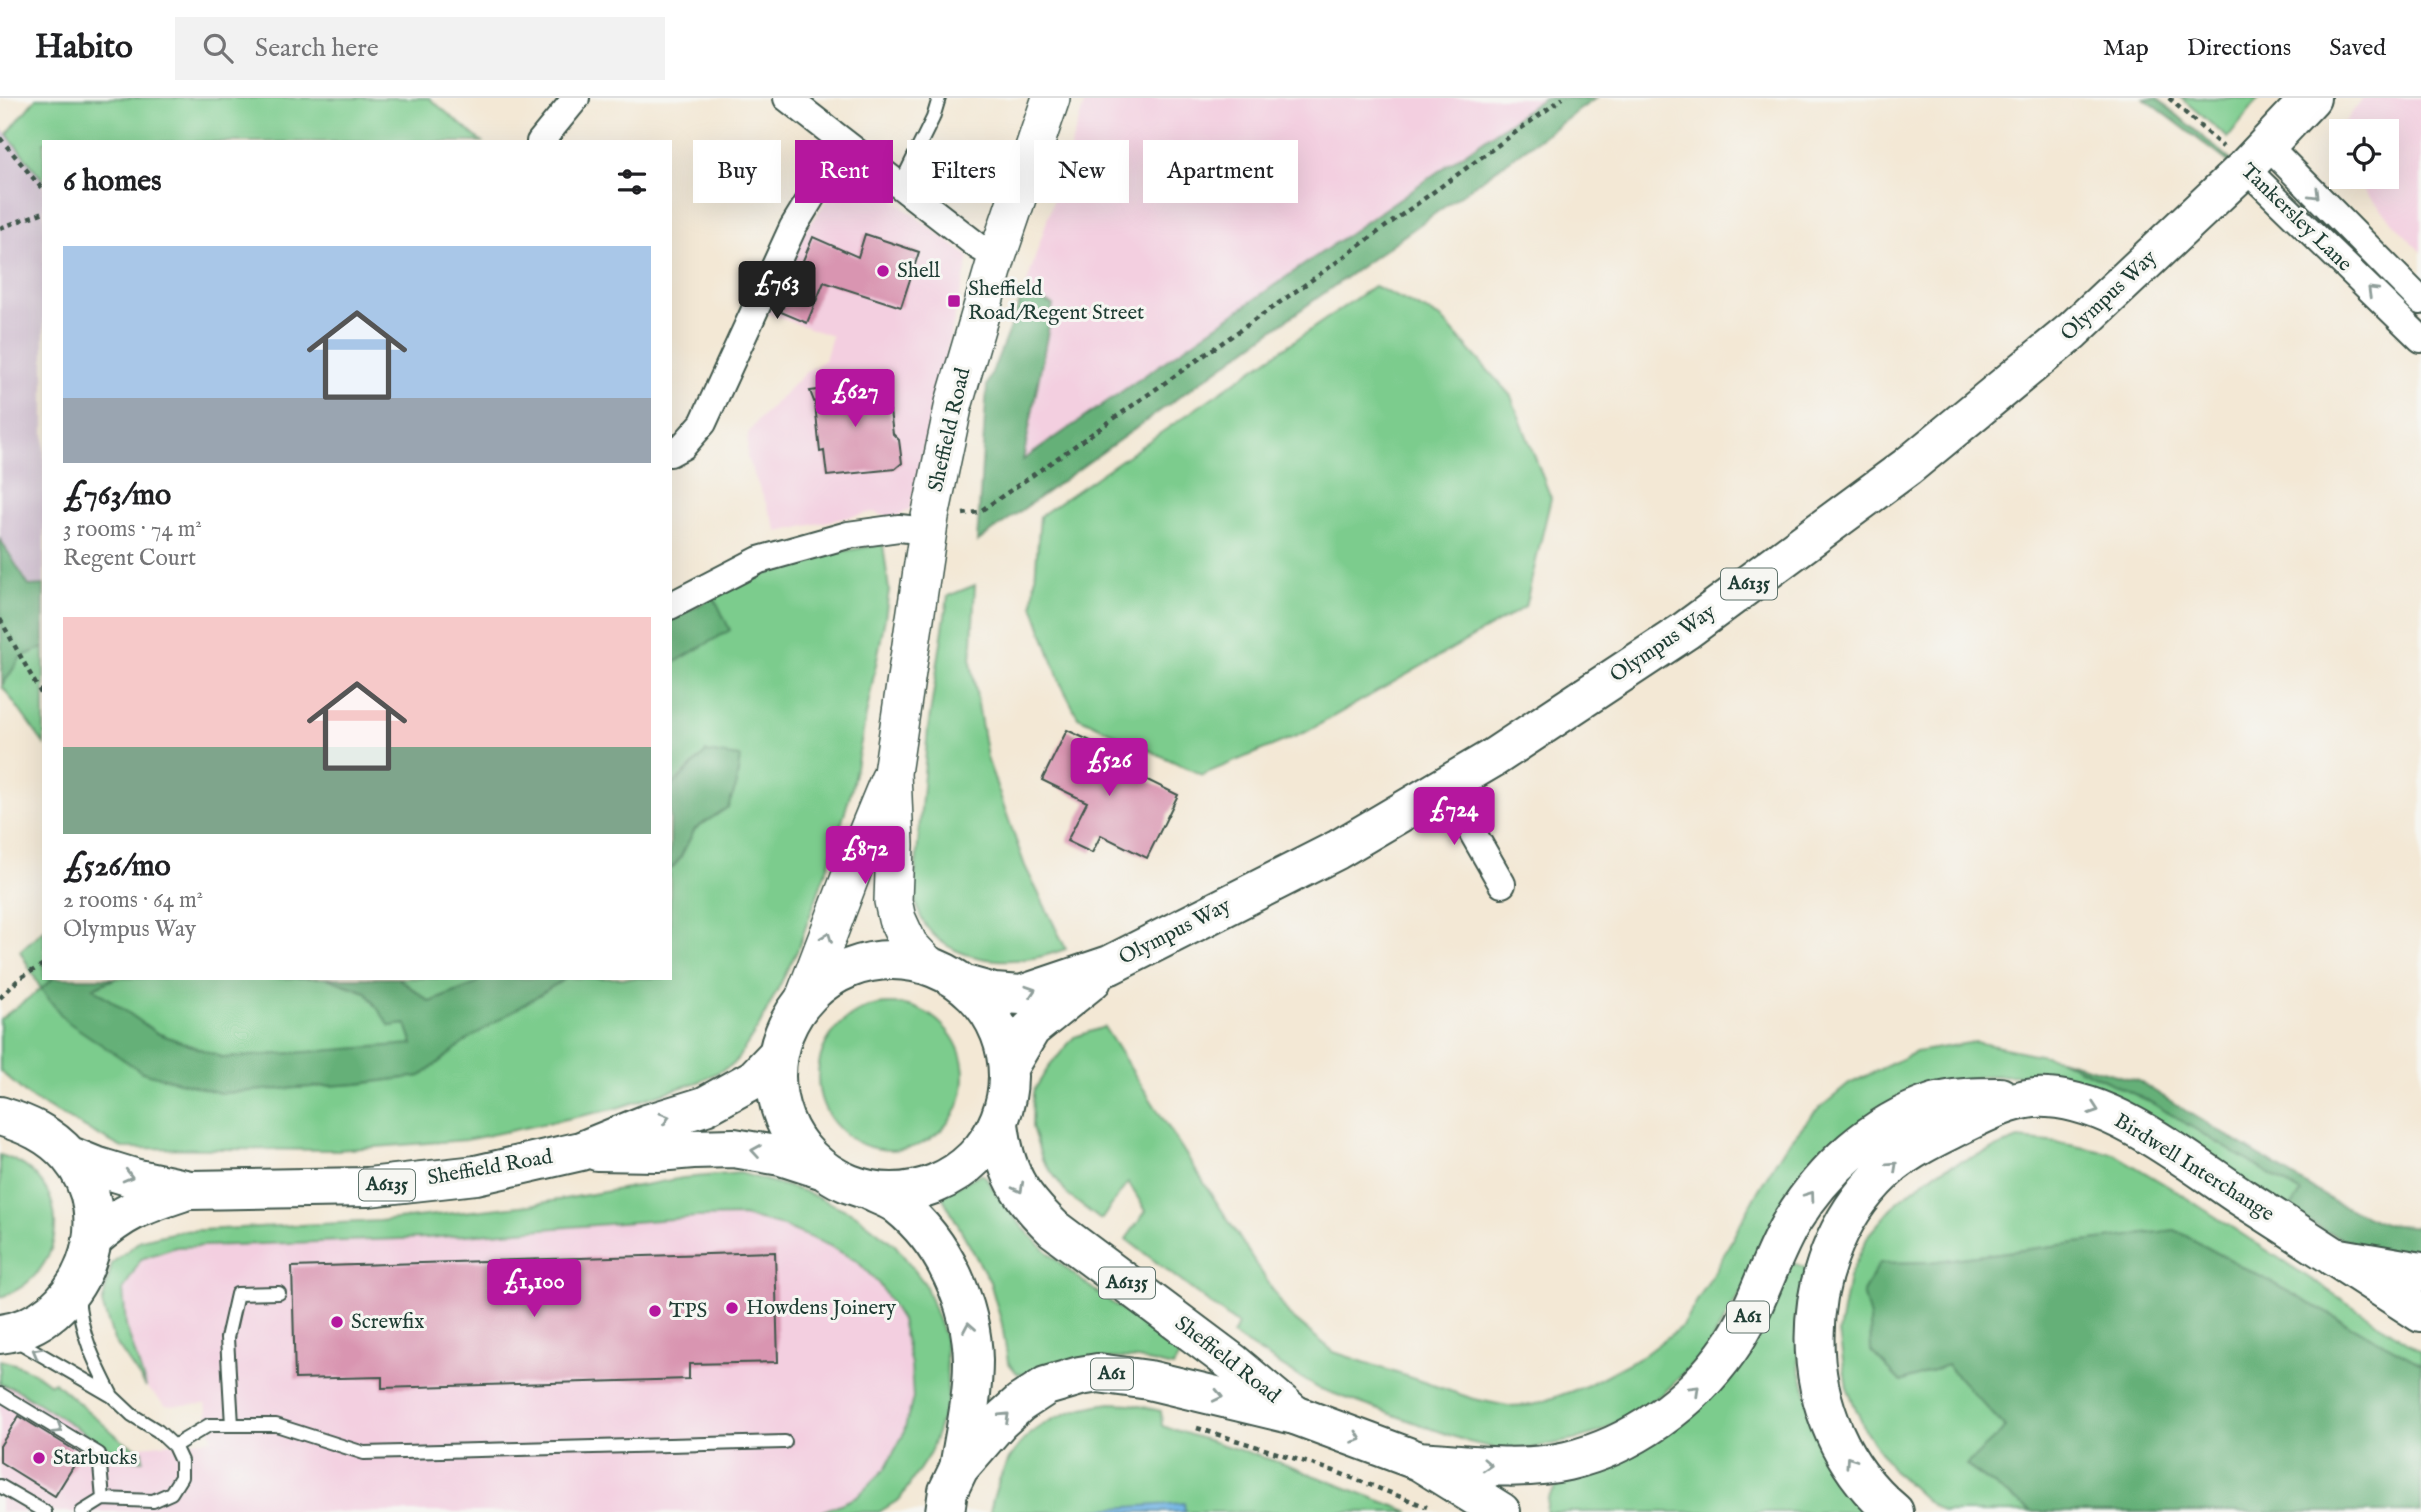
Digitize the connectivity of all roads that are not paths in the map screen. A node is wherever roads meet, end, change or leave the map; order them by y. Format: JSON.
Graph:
{"nodes":[{"id":1,"x":576,"y":98,"type":"edge"},
{"id":2,"x":787,"y":98,"type":"edge"},
{"id":3,"x":939,"y":98,"type":"edge"},
{"id":4,"x":1051,"y":98,"type":"edge"},
{"id":5,"x":2311,"y":98,"type":"edge"},
{"id":6,"x":542,"y":140,"type":"edge"},
{"id":7,"x":841,"y":140,"type":"edge"},
{"id":8,"x":2256,"y":157,"type":"junction"},
{"id":9,"x":893,"y":180,"type":"edge"},
{"id":10,"x":900,"y":185,"type":"junction"},
{"id":11,"x":808,"y":203,"type":"edge"},
{"id":12,"x":997,"y":257,"type":"junction"},
{"id":13,"x":2421,"y":301,"type":"edge"},
{"id":14,"x":2421,"y":339,"type":"edge"},
{"id":15,"x":672,"y":452,"type":"edge"},
{"id":16,"x":929,"y":524,"type":"junction"},
{"id":17,"x":672,"y":605,"type":"edge"},
{"id":18,"x":892,"y":773,"type":"junction"},
{"id":19,"x":1446,"y":786,"type":"junction"},
{"id":20,"x":1502,"y":884,"type":"dead end"},
{"id":21,"x":928,"y":965,"type":"junction"},
{"id":22,"x":1110,"y":965,"type":"junction"},
{"id":23,"x":965,"y":985,"type":"junction"},
{"id":24,"x":803,"y":1001,"type":"junction"},
{"id":25,"x":777,"y":1055,"type":"junction"},
{"id":26,"x":1009,"y":1066,"type":"junction"},
{"id":27,"x":2027,"y":1098,"type":"junction"},
{"id":28,"x":0,"y":1116,"type":"edge"},
{"id":29,"x":999,"y":1124,"type":"junction"},
{"id":30,"x":581,"y":1151,"type":"junction"},
{"id":31,"x":68,"y":1155,"type":"junction"},
{"id":32,"x":821,"y":1169,"type":"junction"},
{"id":33,"x":190,"y":1189,"type":"junction"},
{"id":34,"x":870,"y":1191,"type":"junction"},
{"id":35,"x":93,"y":1239,"type":"junction"},
{"id":36,"x":2334,"y":1257,"type":"junction"},
{"id":37,"x":2421,"y":1272,"type":"edge"},
{"id":38,"x":78,"y":1284,"type":"junction"},
{"id":39,"x":279,"y":1293,"type":"dead end"},
{"id":40,"x":2421,"y":1313,"type":"edge"},
{"id":41,"x":2,"y":1334,"type":"edge"},
{"id":42,"x":0,"y":1394,"type":"edge"},
{"id":43,"x":112,"y":1396,"type":"junction"},
{"id":44,"x":1295,"y":1415,"type":"junction"},
{"id":45,"x":233,"y":1425,"type":"junction"},
{"id":46,"x":785,"y":1442,"type":"dead end"},
{"id":47,"x":174,"y":1446,"type":"junction"},
{"id":48,"x":1419,"y":1461,"type":"junction"},
{"id":49,"x":0,"y":1486,"type":"edge"},
{"id":50,"x":945,"y":1496,"type":"edge"},
{"id":51,"x":103,"y":1499,"type":"junction"},
{"id":52,"x":45,"y":1512,"type":"edge"},
{"id":53,"x":82,"y":1512,"type":"edge"},
{"id":54,"x":1501,"y":1512,"type":"edge"},
{"id":55,"x":1894,"y":1512,"type":"edge"}],
"edges":[{"from":1,"to":6,"type":"street"},
{"from":2,"to":7,"type":"street"},
{"from":3,"to":10,"type":"lane"},
{"from":4,"to":12,"type":"main road","name":"Sheffield Road"},
{"from":5,"to":8,"type":"main road","name":"Olympus Way","number":"A6135"},
{"from":8,"to":13,"type":"street","name":"Tankersley Lane","one_way":true},
{"from":14,"to":8,"type":"street","name":"Tankersley Lane","one_way":true},
{"from":8,"to":19,"type":"main road","name":"Olympus Way","number":"A6135"},
{"from":9,"to":10,"type":"street"},
{"from":10,"to":12,"type":"street"},
{"from":11,"to":15,"type":"street"},
{"from":12,"to":16,"type":"main road","name":"Sheffield Road"},
{"from":16,"to":17,"type":"street"},
{"from":16,"to":18,"type":"main road","name":"Sheffield Road"},
{"from":18,"to":21,"type":"main road","name":"Sheffield Road"},
{"from":24,"to":18,"type":"main road","name":"Sheffield Road","one_way":true},
{"from":19,"to":20,"type":"street"},
{"from":19,"to":22,"type":"main road","name":"Olympus Way","number":"A6135"},
{"from":21,"to":23,"type":"main road"},
{"from":21,"to":24,"type":"main road"},
{"from":23,"to":22,"type":"main road","name":"Olympus Way","number":"A6135","one_way":true},
{"from":22,"to":26,"type":"main road","name":"Olympus Way","number":"A6135"},
{"from":23,"to":26,"type":"main road"},
{"from":24,"to":25,"type":"main road"},
{"from":30,"to":25,"type":"main road","name":"Sheffield Road","number":"A6135","one_way":true},
{"from":25,"to":32,"type":"main road"},
{"from":26,"to":29,"type":"main road"},
{"from":27,"to":36,"type":"main road","name":"Birdwell Interchange","number":"A61","one_way":true},
{"from":48,"to":27,"type":"main road","number":"A61","one_way":true},
{"from":55,"to":27,"type":"main road","name":"Birdwell Interchange","number":"A61","one_way":true},
{"from":28,"to":31,"type":"main road"},
{"from":29,"to":34,"type":"main road"},
{"from":29,"to":44,"type":"main road","name":"Sheffield Road","number":"A6135","one_way":true},
{"from":32,"to":30,"type":"main road","name":"Sheffield Road","number":"A6135","one_way":true},
{"from":30,"to":33,"type":"main road","name":"Sheffield Road","number":"A6135"},
{"from":31,"to":33,"type":"main road","name":"Sheffield Road","number":"A6135","one_way":true},
{"from":31,"to":35,"type":"main road"},
{"from":32,"to":34,"type":"main road"},
{"from":33,"to":35,"type":"main road","name":"Sheffield Road","number":"A6135"},
{"from":50,"to":34,"type":"main road","one_way":true},
{"from":35,"to":38,"type":"main road"},
{"from":36,"to":37,"type":"main road"},
{"from":36,"to":40,"type":"main road","name":"Birdwell Interchange","number":"A61"},
{"from":38,"to":41,"type":"main road"},
{"from":38,"to":43,"type":"lane"},
{"from":39,"to":45,"type":"lane"},
{"from":43,"to":41,"type":"lane","one_way":true},
{"from":42,"to":51,"type":"lane","one_way":true},
{"from":43,"to":47,"type":"lane"},
{"from":44,"to":48,"type":"main road","number":"A61","one_way":true},
{"from":50,"to":44,"type":"main road","number":"A61","one_way":true},
{"from":45,"to":46,"type":"lane"},
{"from":45,"to":47,"type":"lane"},
{"from":47,"to":51,"type":"lane"},
{"from":48,"to":54,"type":"main road","number":"A61"},
{"from":49,"to":52,"type":"lane"},
{"from":51,"to":53,"type":"lane"}]}
